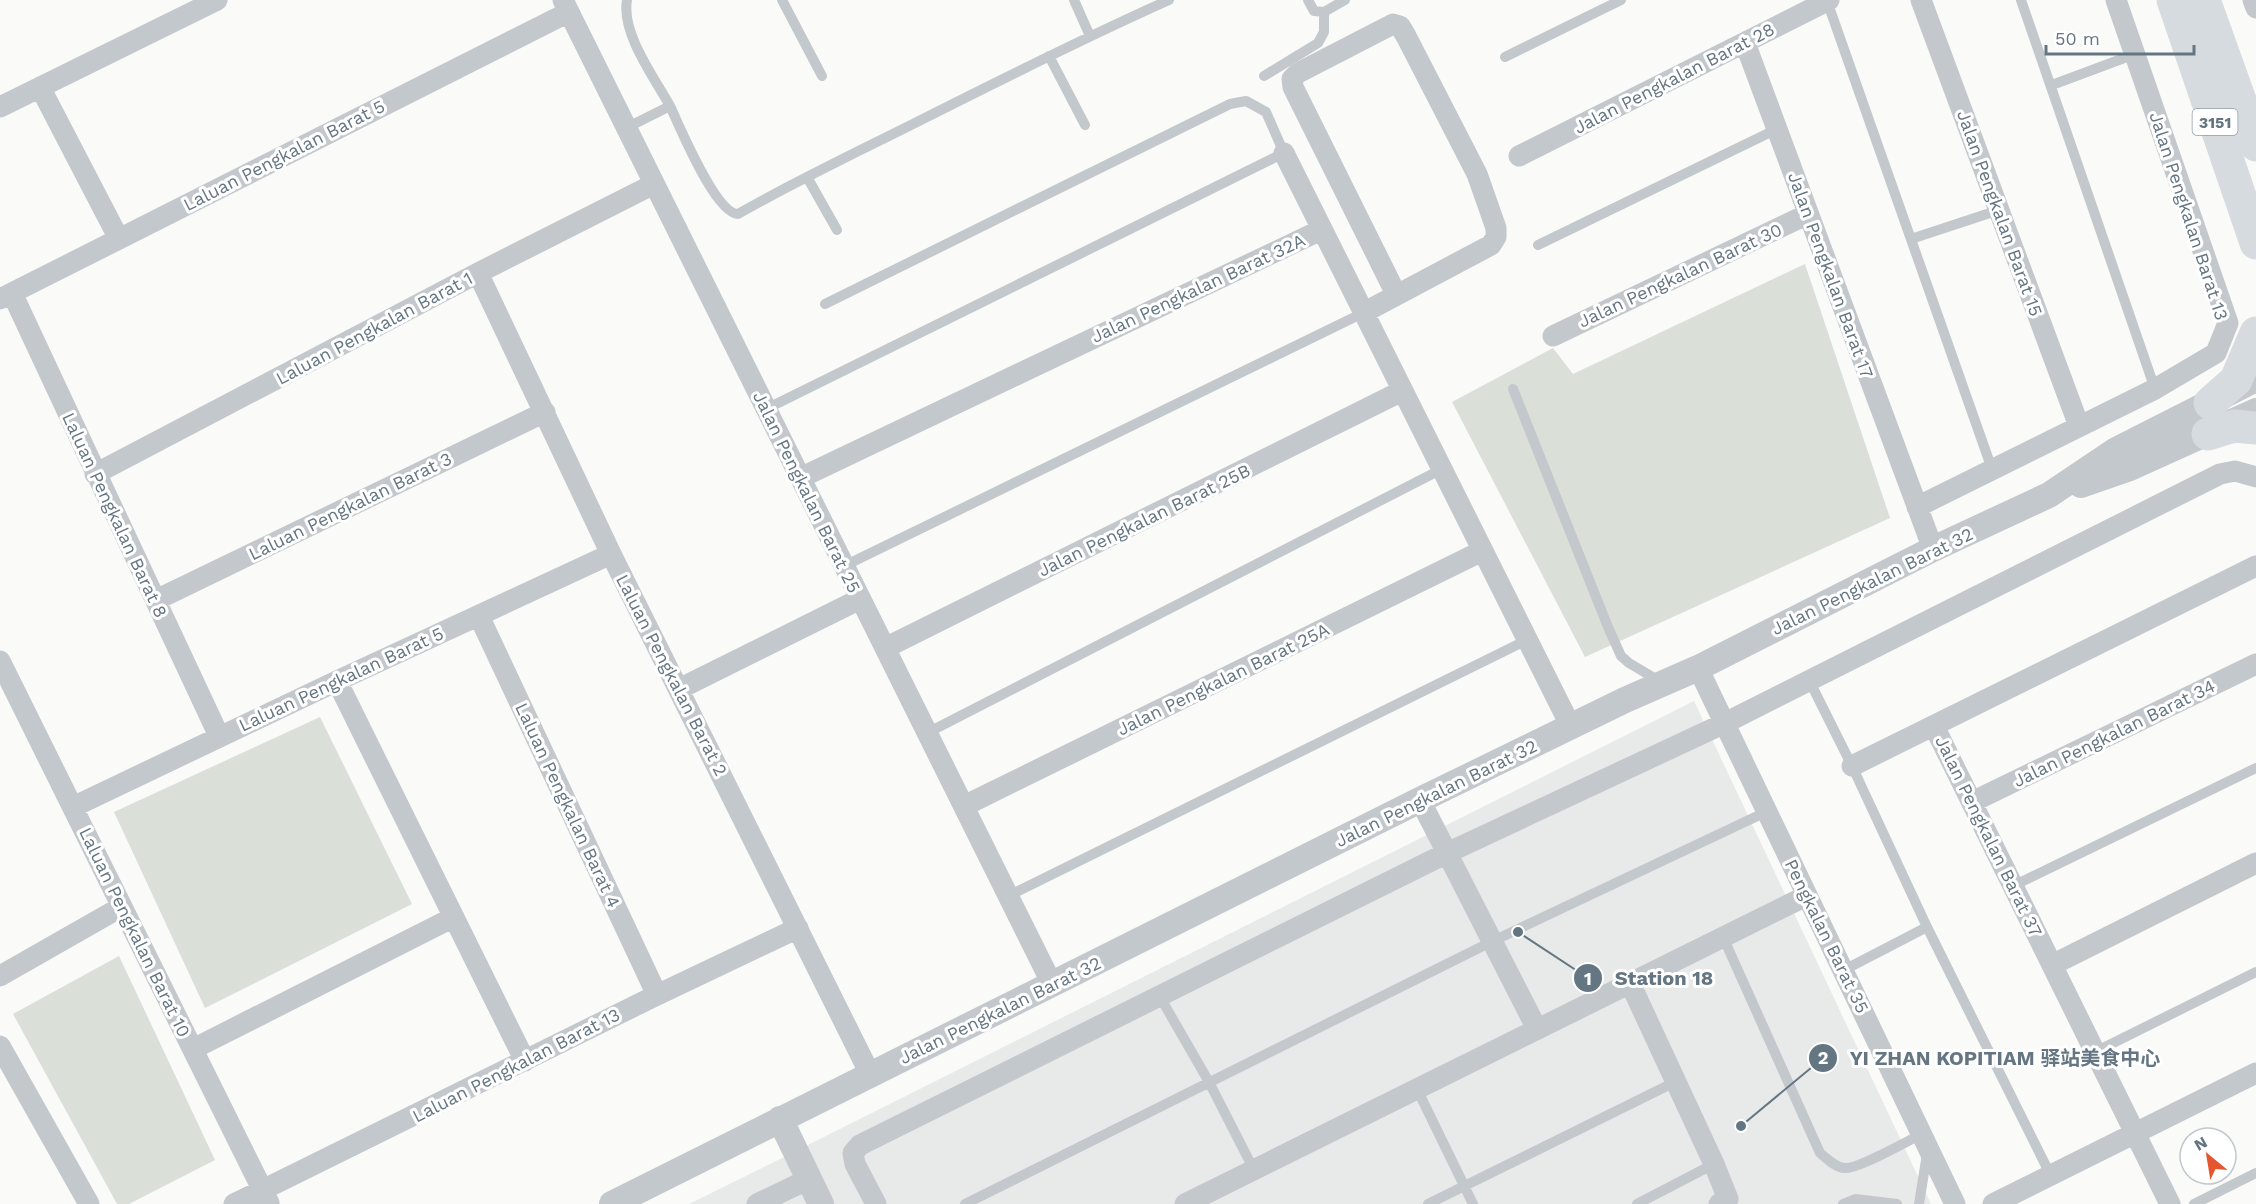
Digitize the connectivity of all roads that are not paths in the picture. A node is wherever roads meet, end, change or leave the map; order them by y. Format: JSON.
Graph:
{"nodes":[{"id":1,"x":627,"y":0,"type":"edge"},
{"id":2,"x":782,"y":0,"type":"edge"},
{"id":3,"x":1074,"y":0,"type":"edge"},
{"id":4,"x":1169,"y":0,"type":"edge"},
{"id":5,"x":1308,"y":0,"type":"edge"},
{"id":6,"x":1345,"y":0,"type":"edge"},
{"id":7,"x":1621,"y":0,"type":"edge"},
{"id":8,"x":1828,"y":0,"type":"edge"},
{"id":9,"x":1921,"y":0,"type":"edge"},
{"id":10,"x":2021,"y":0,"type":"edge"},
{"id":11,"x":2116,"y":0,"type":"edge"},
{"id":12,"x":2173,"y":0,"type":"edge"},
{"id":13,"x":2208,"y":1,"type":"edge"},
{"id":14,"x":208,"y":2,"type":"edge"},
{"id":15,"x":566,"y":6,"type":"edge"},
{"id":16,"x":1324,"y":12,"type":"junction"},
{"id":17,"x":1090,"y":36,"type":"junction"},
{"id":18,"x":1745,"y":43,"type":"junction"},
{"id":19,"x":2135,"y":54,"type":"junction"},
{"id":20,"x":1049,"y":56,"type":"junction"},
{"id":21,"x":1505,"y":57,"type":"dead end"},
{"id":22,"x":822,"y":76,"type":"dead end"},
{"id":23,"x":1264,"y":76,"type":"dead end"},
{"id":24,"x":2052,"y":85,"type":"junction"},
{"id":25,"x":40,"y":87,"type":"junction"},
{"id":26,"x":670,"y":106,"type":"junction"},
{"id":27,"x":0,"y":107,"type":"edge"},
{"id":28,"x":1085,"y":125,"type":"dead end"},
{"id":29,"x":626,"y":128,"type":"junction"},
{"id":30,"x":1777,"y":129,"type":"junction"},
{"id":31,"x":2256,"y":145,"type":"edge"},
{"id":32,"x":1284,"y":153,"type":"junction"},
{"id":33,"x":1519,"y":156,"type":"dead end"},
{"id":34,"x":807,"y":177,"type":"junction"},
{"id":35,"x":654,"y":184,"type":"junction"},
{"id":36,"x":1999,"y":210,"type":"junction"},
{"id":37,"x":1808,"y":214,"type":"junction"},
{"id":38,"x":837,"y":230,"type":"dead end"},
{"id":39,"x":1321,"y":230,"type":"junction"},
{"id":40,"x":119,"y":239,"type":"junction"},
{"id":41,"x":1911,"y":239,"type":"junction"},
{"id":42,"x":2256,"y":243,"type":"edge"},
{"id":43,"x":1538,"y":245,"type":"dead end"},
{"id":44,"x":478,"y":273,"type":"junction"},
{"id":45,"x":1396,"y":294,"type":"junction"},
{"id":46,"x":6,"y":296,"type":"edge"},
{"id":47,"x":825,"y":304,"type":"dead end"},
{"id":48,"x":1363,"y":313,"type":"junction"},
{"id":49,"x":2256,"y":333,"type":"edge"},
{"id":50,"x":1553,"y":336,"type":"dead end"},
{"id":51,"x":2256,"y":380,"type":"edge"},
{"id":52,"x":1513,"y":389,"type":"dead end"},
{"id":53,"x":2155,"y":389,"type":"junction"},
{"id":54,"x":1402,"y":391,"type":"junction"},
{"id":55,"x":766,"y":409,"type":"junction"},
{"id":56,"x":2256,"y":411,"type":"edge"},
{"id":57,"x":545,"y":412,"type":"junction"},
{"id":58,"x":2209,"y":418,"type":"junction"},
{"id":59,"x":2079,"y":426,"type":"junction"},
{"id":60,"x":2256,"y":428,"type":"edge"},
{"id":61,"x":1992,"y":469,"type":"junction"},
{"id":62,"x":1442,"y":470,"type":"junction"},
{"id":63,"x":95,"y":474,"type":"junction"},
{"id":64,"x":2256,"y":477,"type":"edge"},
{"id":65,"x":800,"y":478,"type":"junction"},
{"id":66,"x":1917,"y":507,"type":"junction"},
{"id":67,"x":1933,"y":549,"type":"junction"},
{"id":68,"x":1482,"y":551,"type":"junction"},
{"id":69,"x":611,"y":554,"type":"junction"},
{"id":70,"x":844,"y":566,"type":"junction"},
{"id":71,"x":2256,"y":566,"type":"edge"},
{"id":72,"x":860,"y":599,"type":"junction"},
{"id":73,"x":156,"y":600,"type":"junction"},
{"id":74,"x":479,"y":616,"type":"junction"},
{"id":75,"x":1527,"y":640,"type":"junction"},
{"id":76,"x":885,"y":648,"type":"junction"},
{"id":77,"x":0,"y":661,"type":"edge"},
{"id":78,"x":2256,"y":664,"type":"edge"},
{"id":79,"x":1698,"y":668,"type":"junction"},
{"id":80,"x":1809,"y":680,"type":"junction"},
{"id":81,"x":337,"y":681,"type":"junction"},
{"id":82,"x":1664,"y":683,"type":"junction"},
{"id":83,"x":679,"y":689,"type":"junction"},
{"id":84,"x":1725,"y":723,"type":"junction"},
{"id":85,"x":1934,"y":726,"type":"junction"},
{"id":86,"x":1571,"y":727,"type":"junction"},
{"id":87,"x":927,"y":733,"type":"junction"},
{"id":88,"x":219,"y":736,"type":"junction"},
{"id":89,"x":1852,"y":766,"type":"junction"},
{"id":90,"x":2256,"y":768,"type":"edge"},
{"id":91,"x":1420,"y":800,"type":"junction"},
{"id":92,"x":1972,"y":802,"type":"junction"},
{"id":93,"x":964,"y":806,"type":"junction"},
{"id":94,"x":73,"y":807,"type":"junction"},
{"id":95,"x":1768,"y":811,"type":"junction"},
{"id":96,"x":1447,"y":853,"type":"junction"},
{"id":97,"x":2256,"y":863,"type":"edge"},
{"id":98,"x":2013,"y":886,"type":"junction"},
{"id":99,"x":1008,"y":896,"type":"junction"},
{"id":100,"x":1806,"y":896,"type":"junction"},
{"id":101,"x":121,"y":907,"type":"junction"},
{"id":102,"x":454,"y":917,"type":"junction"},
{"id":103,"x":1927,"y":927,"type":"junction"},
{"id":104,"x":798,"y":928,"type":"junction"},
{"id":105,"x":1723,"y":938,"type":"junction"},
{"id":106,"x":1493,"y":941,"type":"junction"},
{"id":107,"x":2052,"y":965,"type":"junction"},
{"id":108,"x":1844,"y":970,"type":"junction"},
{"id":109,"x":2256,"y":972,"type":"edge"},
{"id":110,"x":0,"y":976,"type":"edge"},
{"id":111,"x":1630,"y":983,"type":"junction"},
{"id":112,"x":1052,"y":984,"type":"junction"},
{"id":113,"x":657,"y":995,"type":"junction"},
{"id":114,"x":1160,"y":996,"type":"junction"},
{"id":115,"x":1538,"y":1029,"type":"junction"},
{"id":116,"x":0,"y":1046,"type":"edge"},
{"id":117,"x":193,"y":1049,"type":"junction"},
{"id":118,"x":2095,"y":1052,"type":"junction"},
{"id":119,"x":525,"y":1061,"type":"junction"},
{"id":120,"x":2256,"y":1073,"type":"edge"},
{"id":121,"x":870,"y":1074,"type":"junction"},
{"id":122,"x":1677,"y":1081,"type":"junction"},
{"id":123,"x":1209,"y":1082,"type":"junction"},
{"id":124,"x":1417,"y":1089,"type":"junction"},
{"id":125,"x":780,"y":1119,"type":"junction"},
{"id":126,"x":2136,"y":1134,"type":"junction"},
{"id":127,"x":1925,"y":1141,"type":"junction"},
{"id":128,"x":1714,"y":1164,"type":"junction"},
{"id":129,"x":1254,"y":1170,"type":"junction"},
{"id":130,"x":2256,"y":1173,"type":"edge"},
{"id":131,"x":2052,"y":1176,"type":"junction"},
{"id":132,"x":809,"y":1179,"type":"junction"},
{"id":133,"x":1465,"y":1186,"type":"junction"},
{"id":134,"x":266,"y":1197,"type":"edge"},
{"id":135,"x":1724,"y":1202,"type":"edge"},
{"id":136,"x":763,"y":1203,"type":"edge"},
{"id":137,"x":89,"y":1204,"type":"edge"},
{"id":138,"x":234,"y":1204,"type":"edge"},
{"id":139,"x":612,"y":1204,"type":"edge"},
{"id":140,"x":821,"y":1204,"type":"edge"},
{"id":141,"x":876,"y":1204,"type":"edge"},
{"id":142,"x":965,"y":1204,"type":"edge"},
{"id":143,"x":1185,"y":1204,"type":"edge"},
{"id":144,"x":1428,"y":1204,"type":"edge"},
{"id":145,"x":1473,"y":1204,"type":"edge"},
{"id":146,"x":1637,"y":1204,"type":"edge"},
{"id":147,"x":1843,"y":1204,"type":"edge"},
{"id":148,"x":1897,"y":1204,"type":"edge"},
{"id":149,"x":1919,"y":1204,"type":"edge"},
{"id":150,"x":1955,"y":1204,"type":"edge"},
{"id":151,"x":1993,"y":1204,"type":"edge"},
{"id":152,"x":2170,"y":1204,"type":"edge"},
{"id":153,"x":2193,"y":1204,"type":"edge"}],
"edges":[{"from":1,"to":26,"type":"lane"},
{"from":2,"to":22,"type":"lane"},
{"from":3,"to":17,"type":"lane"},
{"from":4,"to":17,"type":"lane"},
{"from":5,"to":16,"type":"lane"},
{"from":6,"to":16,"type":"lane"},
{"from":7,"to":21,"type":"lane"},
{"from":8,"to":18,"type":"street","name":"Jalan Pengkalan Barat 28"},
{"from":8,"to":41,"type":"lane"},
{"from":9,"to":36,"type":"street","name":"Jalan Pengkalan Barat 15"},
{"from":10,"to":24,"type":"lane"},
{"from":11,"to":19,"type":"street","name":"Jalan Pengkalan Barat 13"},
{"from":12,"to":42,"type":"main road","number":"3151"},
{"from":13,"to":31,"type":"main road","number":"3151"},
{"from":14,"to":25,"type":"street"},
{"from":15,"to":29,"type":"street","name":"Jalan Pengkalan Barat 25"},
{"from":15,"to":40,"type":"street","name":"Laluan Pengkalan Barat 5"},
{"from":16,"to":23,"type":"lane"},
{"from":17,"to":20,"type":"lane"},
{"from":18,"to":30,"type":"street","name":"Jalan Pengkalan Barat 17"},
{"from":18,"to":33,"type":"street","name":"Jalan Pengkalan Barat 28"},
{"from":19,"to":24,"type":"lane"},
{"from":19,"to":53,"type":"street","name":"Jalan Pengkalan Barat 13"},
{"from":20,"to":28,"type":"lane"},
{"from":20,"to":34,"type":"lane"},
{"from":24,"to":53,"type":"lane"},
{"from":25,"to":27,"type":"street"},
{"from":25,"to":40,"type":"street"},
{"from":26,"to":29,"type":"lane"},
{"from":26,"to":34,"type":"lane"},
{"from":29,"to":35,"type":"street","name":"Jalan Pengkalan Barat 25"},
{"from":30,"to":37,"type":"street","name":"Jalan Pengkalan Barat 17"},
{"from":30,"to":43,"type":"lane"},
{"from":32,"to":39,"type":"street"},
{"from":32,"to":47,"type":"lane"},
{"from":32,"to":55,"type":"lane"},
{"from":34,"to":38,"type":"lane"},
{"from":35,"to":44,"type":"street","name":"Laluan Pengkalan Barat 1"},
{"from":35,"to":55,"type":"street","name":"Jalan Pengkalan Barat 25"},
{"from":36,"to":41,"type":"lane"},
{"from":36,"to":59,"type":"street","name":"Jalan Pengkalan Barat 15"},
{"from":37,"to":50,"type":"street","name":"Jalan Pengkalan Barat 30"},
{"from":37,"to":66,"type":"street","name":"Jalan Pengkalan Barat 17"},
{"from":39,"to":48,"type":"street","name":"Jalan Pengkalan Barat 32A"},
{"from":39,"to":65,"type":"street","name":"Jalan Pengkalan Barat 32A"},
{"from":40,"to":46,"type":"street","name":"Laluan Pengkalan Barat 5"},
{"from":41,"to":61,"type":"lane"},
{"from":44,"to":57,"type":"street","name":"Laluan Pengkalan Barat 2"},
{"from":44,"to":63,"type":"street","name":"Laluan Pengkalan Barat 1"},
{"from":45,"to":45,"type":"street"},
{"from":45,"to":48,"type":"street"},
{"from":46,"to":63,"type":"street","name":"Laluan Pengkalan Barat 8"},
{"from":48,"to":54,"type":"street","name":"Jalan Pengkalan Barat 32A"},
{"from":48,"to":70,"type":"lane"},
{"from":49,"to":58,"type":"main road"},
{"from":51,"to":58,"type":"street","name":"Jalan Pengkalan Barat 32"},
{"from":52,"to":82,"type":"lane"},
{"from":53,"to":59,"type":"street","name":"Jalan Pengkalan Barat 13"},
{"from":54,"to":62,"type":"street","name":"Jalan Pengkalan Barat 32A"},
{"from":54,"to":76,"type":"street","name":"Jalan Pengkalan Barat 25B"},
{"from":55,"to":65,"type":"street","name":"Jalan Pengkalan Barat 25"},
{"from":56,"to":58,"type":"street"},
{"from":57,"to":69,"type":"street","name":"Laluan Pengkalan Barat 2"},
{"from":57,"to":73,"type":"street","name":"Laluan Pengkalan Barat 3"},
{"from":58,"to":60,"type":"main road"},
{"from":58,"to":67,"type":"street","name":"Jalan Pengkalan Barat 32"},
{"from":59,"to":61,"type":"street","name":"Jalan Pengkalan Barat 13"},
{"from":61,"to":66,"type":"street","name":"Jalan Pengkalan Barat 13"},
{"from":62,"to":68,"type":"street","name":"Jalan Pengkalan Barat 32A"},
{"from":62,"to":87,"type":"lane"},
{"from":63,"to":73,"type":"street","name":"Laluan Pengkalan Barat 8"},
{"from":64,"to":80,"type":"street"},
{"from":65,"to":70,"type":"street","name":"Jalan Pengkalan Barat 25"},
{"from":66,"to":67,"type":"street","name":"Jalan Pengkalan Barat 17"},
{"from":67,"to":79,"type":"street","name":"Jalan Pengkalan Barat 32"},
{"from":68,"to":75,"type":"street","name":"Jalan Pengkalan Barat 32A"},
{"from":68,"to":93,"type":"street","name":"Jalan Pengkalan Barat 25A"},
{"from":69,"to":74,"type":"street","name":"Laluan Pengkalan Barat 5"},
{"from":69,"to":83,"type":"street","name":"Laluan Pengkalan Barat 2"},
{"from":70,"to":72,"type":"street","name":"Jalan Pengkalan Barat 25"},
{"from":71,"to":85,"type":"street","name":"Jalan Pengkalan Barat 37"},
{"from":72,"to":76,"type":"street","name":"Jalan Pengkalan Barat 25"},
{"from":72,"to":83,"type":"street"},
{"from":73,"to":88,"type":"street","name":"Laluan Pengkalan Barat 8"},
{"from":74,"to":81,"type":"street","name":"Laluan Pengkalan Barat 5"},
{"from":74,"to":113,"type":"street","name":"Laluan Pengkalan Barat 4"},
{"from":75,"to":86,"type":"street","name":"Jalan Pengkalan Barat 32A"},
{"from":75,"to":99,"type":"lane"},
{"from":76,"to":87,"type":"street","name":"Jalan Pengkalan Barat 25"},
{"from":77,"to":94,"type":"street","name":"Laluan Pengkalan Barat 10"},
{"from":78,"to":92,"type":"street","name":"Jalan Pengkalan Barat 34"},
{"from":79,"to":82,"type":"street","name":"Jalan Pengkalan Barat 32"},
{"from":79,"to":84,"type":"street","name":"Pengkalan Barat 35"},
{"from":80,"to":84,"type":"street"},
{"from":80,"to":89,"type":"lane"},
{"from":81,"to":88,"type":"street","name":"Laluan Pengkalan Barat 5"},
{"from":81,"to":102,"type":"street"},
{"from":82,"to":86,"type":"street","name":"Jalan Pengkalan Barat 32"},
{"from":83,"to":104,"type":"street","name":"Laluan Pengkalan Barat 2"},
{"from":84,"to":95,"type":"street","name":"Pengkalan Barat 35"},
{"from":84,"to":96,"type":"street"},
{"from":85,"to":89,"type":"street"},
{"from":85,"to":92,"type":"street","name":"Jalan Pengkalan Barat 37"},
{"from":86,"to":91,"type":"street","name":"Jalan Pengkalan Barat 32"},
{"from":87,"to":93,"type":"street","name":"Jalan Pengkalan Barat 25"},
{"from":88,"to":94,"type":"street","name":"Laluan Pengkalan Barat 5"},
{"from":89,"to":103,"type":"lane"},
{"from":90,"to":98,"type":"lane"},
{"from":91,"to":96,"type":"street"},
{"from":91,"to":112,"type":"street","name":"Jalan Pengkalan Barat 32"},
{"from":92,"to":98,"type":"street","name":"Jalan Pengkalan Barat 37"},
{"from":93,"to":99,"type":"street","name":"Jalan Pengkalan Barat 25"},
{"from":94,"to":101,"type":"street","name":"Laluan Pengkalan Barat 10"},
{"from":95,"to":100,"type":"street","name":"Pengkalan Barat 35"},
{"from":95,"to":106,"type":"lane"},
{"from":96,"to":106,"type":"street"},
{"from":96,"to":114,"type":"street"},
{"from":97,"to":107,"type":"street"},
{"from":98,"to":107,"type":"street","name":"Jalan Pengkalan Barat 37"},
{"from":99,"to":112,"type":"street","name":"Jalan Pengkalan Barat 25"},
{"from":100,"to":105,"type":"street"},
{"from":100,"to":108,"type":"street","name":"Pengkalan Barat 35"},
{"from":101,"to":110,"type":"street"},
{"from":101,"to":117,"type":"street","name":"Laluan Pengkalan Barat 10"},
{"from":102,"to":117,"type":"street"},
{"from":102,"to":119,"type":"street"},
{"from":103,"to":108,"type":"lane"},
{"from":103,"to":131,"type":"lane"},
{"from":104,"to":113,"type":"street","name":"Laluan Pengkalan Barat 13"},
{"from":104,"to":121,"type":"street","name":"Laluan Pengkalan Barat 2"},
{"from":105,"to":111,"type":"street"},
{"from":105,"to":127,"type":"lane"},
{"from":106,"to":115,"type":"street"},
{"from":106,"to":123,"type":"lane"},
{"from":107,"to":118,"type":"street","name":"Jalan Pengkalan Barat 37"},
{"from":108,"to":127,"type":"street","name":"Pengkalan Barat 35"},
{"from":109,"to":118,"type":"lane"},
{"from":111,"to":115,"type":"street"},
{"from":111,"to":122,"type":"street"},
{"from":112,"to":121,"type":"street","name":"Jalan Pengkalan Barat 32"},
{"from":113,"to":119,"type":"street","name":"Laluan Pengkalan Barat 13"},
{"from":114,"to":123,"type":"lane"},
{"from":114,"to":141,"type":"street"},
{"from":115,"to":124,"type":"street"},
{"from":116,"to":137,"type":"street"},
{"from":117,"to":134,"type":"street","name":"Laluan Pengkalan Barat 10"},
{"from":118,"to":126,"type":"street","name":"Jalan Pengkalan Barat 37"},
{"from":119,"to":134,"type":"street","name":"Laluan Pengkalan Barat 13"},
{"from":120,"to":126,"type":"street"},
{"from":121,"to":125,"type":"street","name":"Jalan Pengkalan Barat 32"},
{"from":122,"to":128,"type":"street"},
{"from":122,"to":133,"type":"lane"},
{"from":123,"to":129,"type":"lane"},
{"from":123,"to":142,"type":"lane"},
{"from":124,"to":129,"type":"street"},
{"from":124,"to":133,"type":"lane"},
{"from":125,"to":132,"type":"street"},
{"from":125,"to":139,"type":"street","name":"Jalan Pengkalan Barat 32"},
{"from":126,"to":131,"type":"street"},
{"from":126,"to":152,"type":"street","name":"Jalan Pengkalan Barat 37"},
{"from":127,"to":149,"type":"lane"},
{"from":127,"to":150,"type":"street","name":"Pengkalan Barat 35"},
{"from":128,"to":135,"type":"street"},
{"from":128,"to":146,"type":"lane"},
{"from":129,"to":143,"type":"street"},
{"from":130,"to":153,"type":"lane"},
{"from":131,"to":151,"type":"street"},
{"from":132,"to":136,"type":"street"},
{"from":132,"to":140,"type":"street"},
{"from":133,"to":144,"type":"lane"},
{"from":133,"to":145,"type":"lane"},
{"from":134,"to":138,"type":"street","name":"Laluan Pengkalan Barat 13"},
{"from":147,"to":148,"type":"lane"}]}
